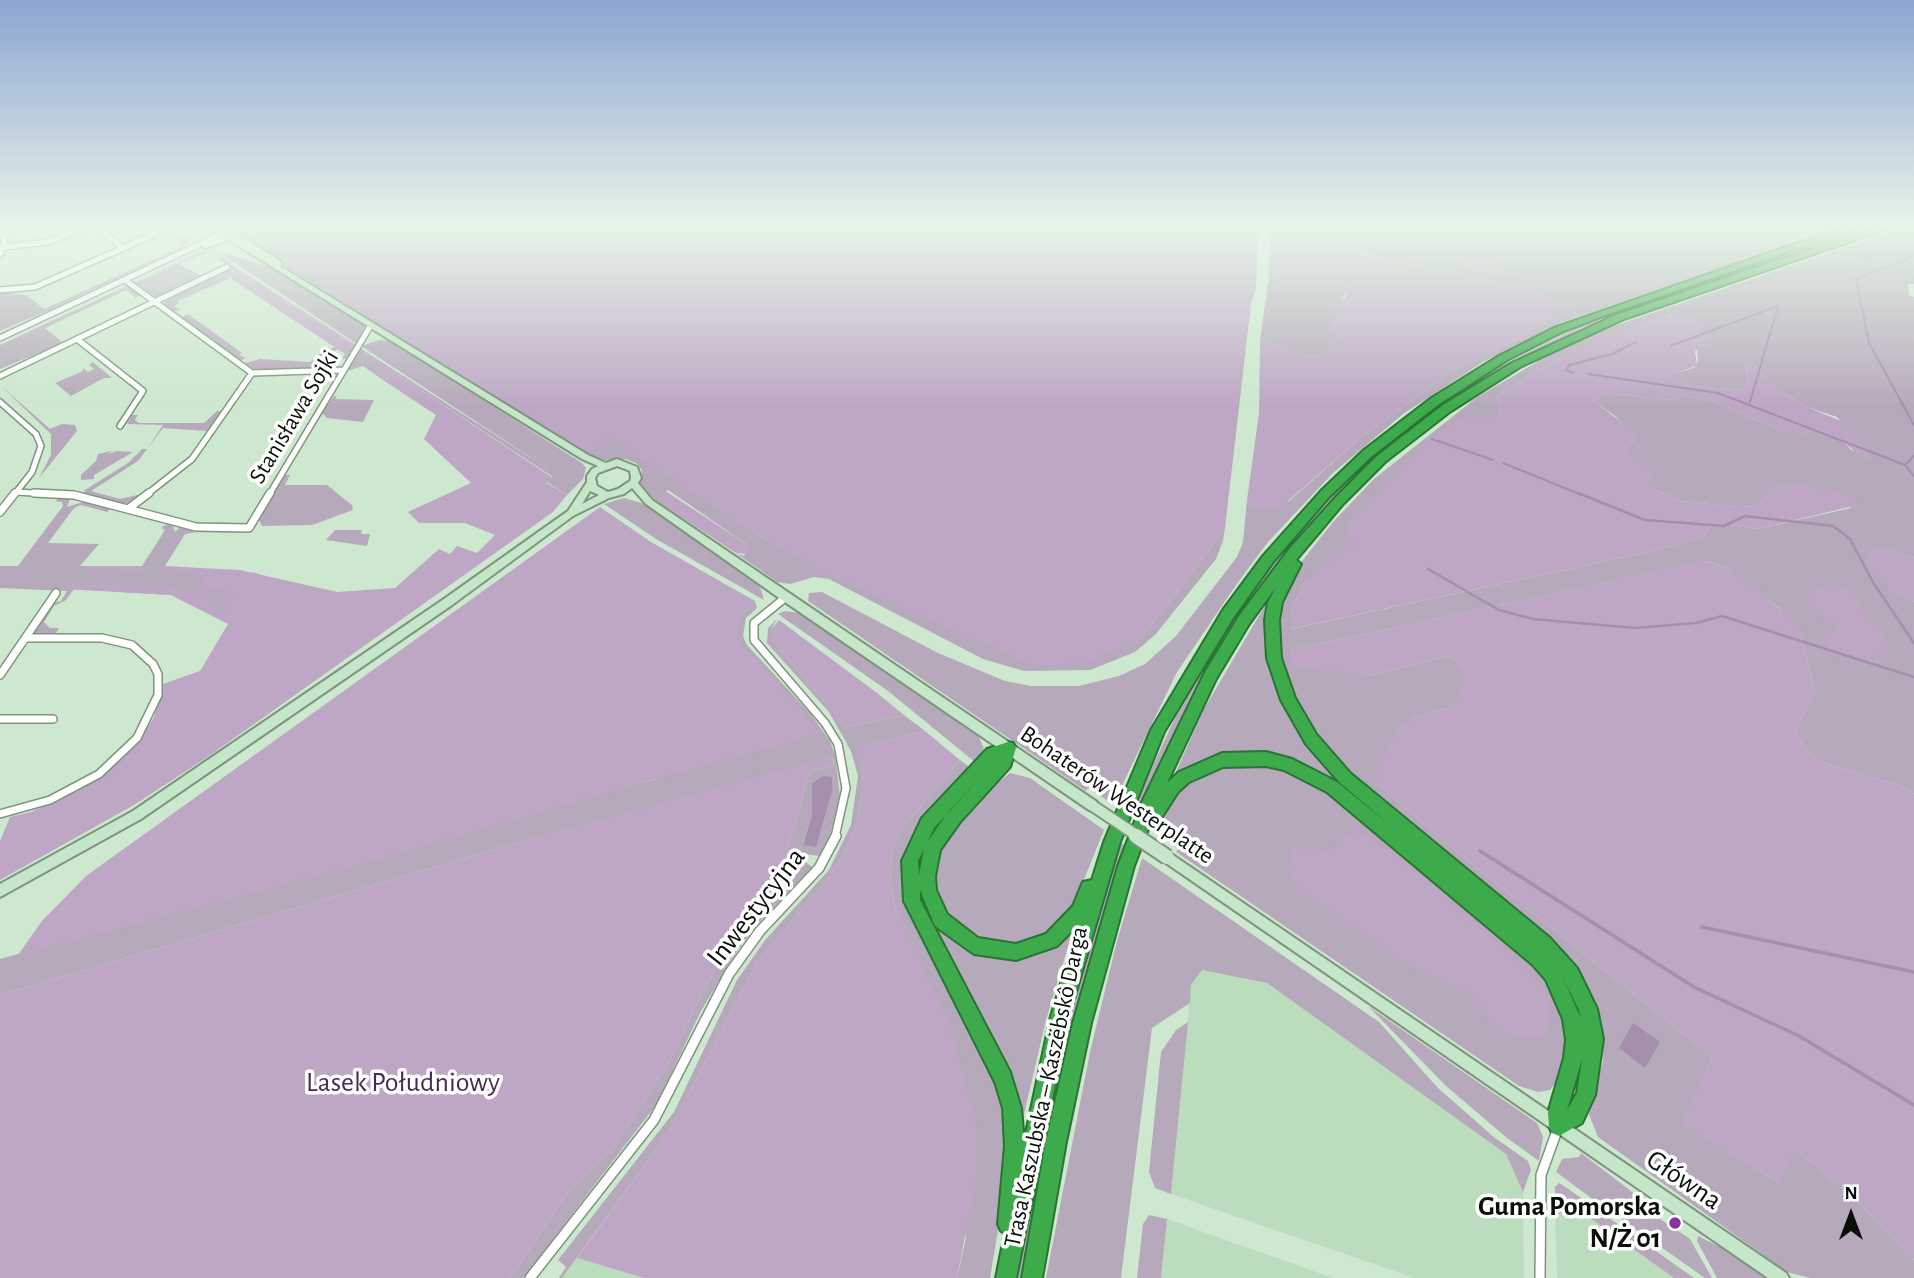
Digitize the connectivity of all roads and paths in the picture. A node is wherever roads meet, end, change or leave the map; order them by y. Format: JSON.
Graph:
{"nodes":[{"id":1,"x":37,"y":287,"type":"edge"},
{"id":2,"x":111,"y":287,"type":"edge"},
{"id":3,"x":134,"y":287,"type":"edge"},
{"id":4,"x":186,"y":287,"type":"edge"},
{"id":5,"x":310,"y":287,"type":"edge"},
{"id":6,"x":1684,"y":287,"type":"edge"},
{"id":7,"x":1711,"y":287,"type":"edge"},
{"id":8,"x":0,"y":290,"type":"edge"},
{"id":9,"x":154,"y":302,"type":"junction"},
{"id":10,"x":371,"y":325,"type":"junction"},
{"id":11,"x":0,"y":338,"type":"edge"},
{"id":12,"x":77,"y":339,"type":"junction"},
{"id":13,"x":344,"y":370,"type":"junction"},
{"id":14,"x":251,"y":373,"type":"junction"},
{"id":15,"x":0,"y":376,"type":"edge"},
{"id":16,"x":0,"y":402,"type":"edge"},
{"id":17,"x":120,"y":426,"type":"dead end"},
{"id":18,"x":599,"y":468,"type":"junction"},
{"id":19,"x":633,"y":483,"type":"junction"},
{"id":20,"x":590,"y":484,"type":"junction"},
{"id":21,"x":16,"y":492,"type":"junction"},
{"id":22,"x":621,"y":492,"type":"junction"},
{"id":23,"x":607,"y":495,"type":"junction"},
{"id":24,"x":649,"y":502,"type":"junction"},
{"id":25,"x":128,"y":509,"type":"junction"},
{"id":26,"x":0,"y":512,"type":"edge"},
{"id":27,"x":570,"y":514,"type":"junction"},
{"id":28,"x":1315,"y":526,"type":"junction"},
{"id":29,"x":56,"y":593,"type":"dead end"},
{"id":30,"x":786,"y":597,"type":"junction"},
{"id":31,"x":26,"y":638,"type":"junction"},
{"id":32,"x":0,"y":675,"type":"edge"},
{"id":33,"x":0,"y":719,"type":"edge"},
{"id":34,"x":54,"y":719,"type":"dead end"},
{"id":35,"x":1008,"y":748,"type":"junction"},
{"id":36,"x":0,"y":814,"type":"edge"},
{"id":37,"x":1112,"y":842,"type":"junction"},
{"id":38,"x":1126,"y":866,"type":"junction"},
{"id":39,"x":0,"y":891,"type":"edge"},
{"id":40,"x":1559,"y":1126,"type":"junction"},
{"id":41,"x":530,"y":1278,"type":"edge"},
{"id":42,"x":1005,"y":1278,"type":"edge"},
{"id":43,"x":1032,"y":1278,"type":"edge"},
{"id":44,"x":1540,"y":1278,"type":"edge"},
{"id":45,"x":1781,"y":1278,"type":"edge"}],
"edges":[{"from":1,"to":8,"type":"street"},
{"from":2,"to":11,"type":"street"},
{"from":3,"to":9,"type":"street"},
{"from":4,"to":9,"type":"street"},
{"from":5,"to":10,"type":"main road"},
{"from":6,"to":37,"type":"highway","name":"Trasa Kaszubska – Kaszëbskô Darga"},
{"from":7,"to":28,"type":"highway","name":"Trasa Kaszubska – Kaszëbskô Darga"},
{"from":9,"to":12,"type":"street"},
{"from":9,"to":14,"type":"street"},
{"from":10,"to":13,"type":"street","name":"Stanisława Sojki"},
{"from":10,"to":18,"type":"main road"},
{"from":12,"to":15,"type":"street"},
{"from":12,"to":17,"type":"street"},
{"from":13,"to":14,"type":"street"},
{"from":13,"to":25,"type":"street","name":"Stanisława Sojki"},
{"from":14,"to":25,"type":"street"},
{"from":16,"to":21,"type":"street"},
{"from":18,"to":19,"type":"main road"},
{"from":18,"to":20,"type":"main road"},
{"from":19,"to":22,"type":"main road"},
{"from":19,"to":24,"type":"main road","name":"Bohaterów Westerplatte"},
{"from":20,"to":23,"type":"main road"},
{"from":20,"to":27,"type":"main road"},
{"from":21,"to":25,"type":"street"},
{"from":21,"to":26,"type":"street"},
{"from":22,"to":23,"type":"main road"},
{"from":22,"to":24,"type":"main road","name":"Bohaterów Westerplatte"},
{"from":23,"to":27,"type":"main road"},
{"from":24,"to":30,"type":"main road","name":"Bohaterów Westerplatte"},
{"from":27,"to":39,"type":"main road"},
{"from":28,"to":38,"type":"highway","name":"Trasa Kaszubska – Kaszëbskô Darga"},
{"from":28,"to":40,"type":"highway"},
{"from":29,"to":31,"type":"street"},
{"from":30,"to":35,"type":"main road","name":"Bohaterów Westerplatte"},
{"from":30,"to":41,"type":"street","name":"Inwestycyjna"},
{"from":31,"to":32,"type":"street"},
{"from":31,"to":36,"type":"street"},
{"from":33,"to":34,"type":"street"},
{"from":35,"to":37,"type":"highway"},
{"from":35,"to":40,"type":"main road","name":"Bohaterów Westerplatte","bridge":true},
{"from":35,"to":42,"type":"highway"},
{"from":37,"to":42,"type":"highway","name":"Trasa Kaszubska – Kaszëbskô Darga"},
{"from":38,"to":40,"type":"highway"},
{"from":38,"to":43,"type":"highway","name":"Trasa Kaszubska – Kaszëbskô Darga"},
{"from":40,"to":44,"type":"street"},
{"from":40,"to":45,"type":"main road","name":"Główna"}]}
